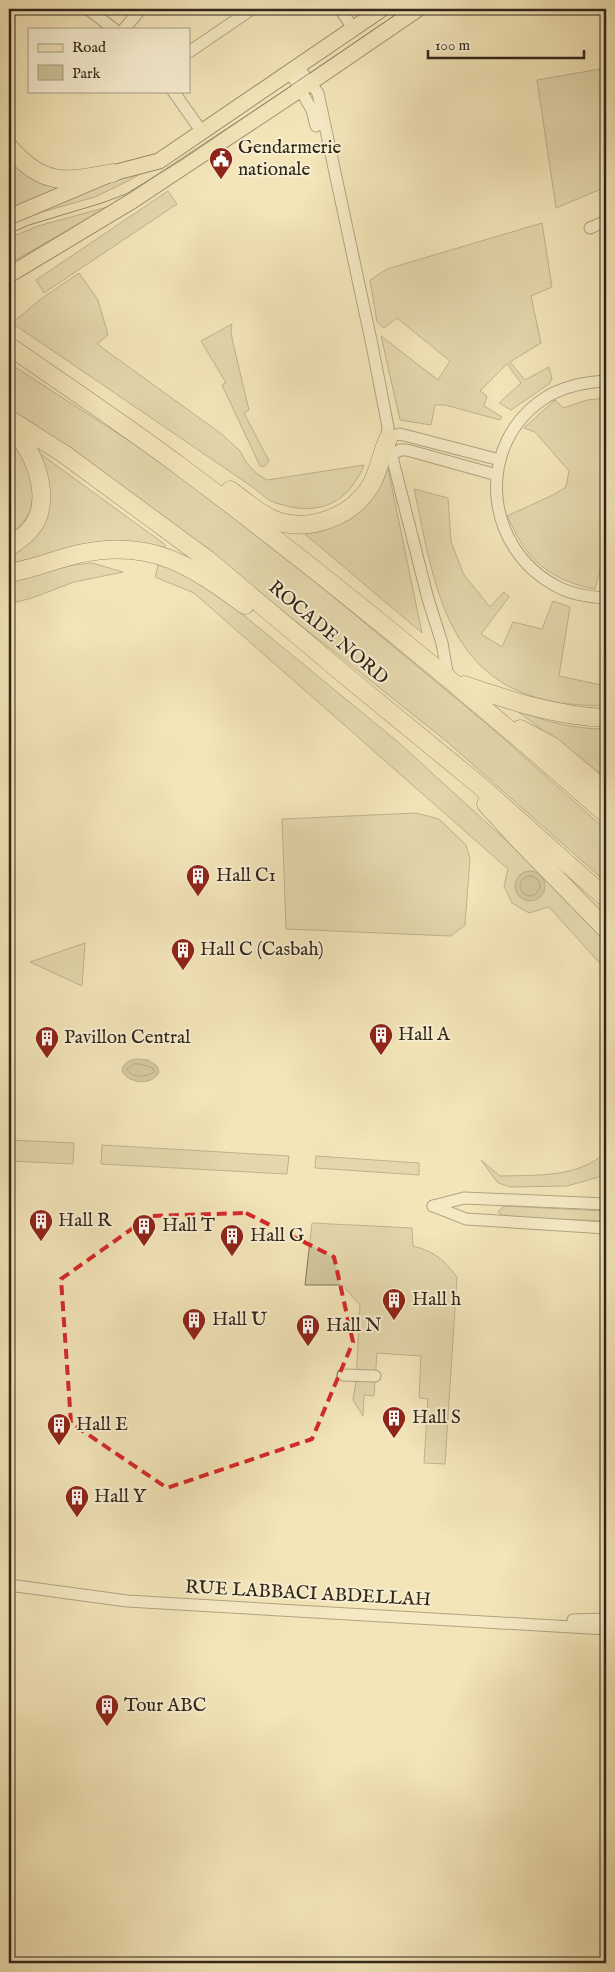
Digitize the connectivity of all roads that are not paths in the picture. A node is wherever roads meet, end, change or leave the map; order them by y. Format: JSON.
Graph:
{"nodes":[{"id":1,"x":88,"y":9,"type":"edge"},
{"id":2,"x":141,"y":9,"type":"edge"},
{"id":3,"x":252,"y":9,"type":"edge"},
{"id":4,"x":340,"y":9,"type":"edge"},
{"id":5,"x":382,"y":9,"type":"edge"},
{"id":6,"x":418,"y":9,"type":"edge"},
{"id":7,"x":113,"y":28,"type":"edge"},
{"id":8,"x":125,"y":28,"type":"edge"},
{"id":9,"x":353,"y":28,"type":"junction"},
{"id":10,"x":190,"y":51,"type":"edge"},
{"id":11,"x":294,"y":69,"type":"junction"},
{"id":12,"x":306,"y":86,"type":"junction"},
{"id":13,"x":174,"y":92,"type":"edge"},
{"id":14,"x":202,"y":132,"type":"junction"},
{"id":15,"x":9,"y":147,"type":"edge"},
{"id":16,"x":113,"y":173,"type":"junction"},
{"id":17,"x":9,"y":217,"type":"edge"},
{"id":18,"x":606,"y":221,"type":"edge"},
{"id":19,"x":590,"y":228,"type":"dead end"},
{"id":20,"x":9,"y":275,"type":"edge"},
{"id":21,"x":9,"y":346,"type":"edge"},
{"id":22,"x":606,"y":381,"type":"edge"},
{"id":23,"x":9,"y":419,"type":"edge"},
{"id":24,"x":9,"y":427,"type":"edge"},
{"id":25,"x":389,"y":443,"type":"junction"},
{"id":26,"x":500,"y":460,"type":"junction"},
{"id":27,"x":180,"y":466,"type":"junction"},
{"id":28,"x":497,"y":474,"type":"junction"},
{"id":29,"x":9,"y":547,"type":"edge"},
{"id":30,"x":9,"y":573,"type":"edge"},
{"id":31,"x":606,"y":598,"type":"edge"},
{"id":32,"x":346,"y":676,"type":"junction"},
{"id":33,"x":449,"y":680,"type":"junction"},
{"id":34,"x":606,"y":718,"type":"edge"},
{"id":35,"x":502,"y":722,"type":"junction"},
{"id":36,"x":412,"y":729,"type":"junction"},
{"id":37,"x":606,"y":791,"type":"edge"},
{"id":38,"x":606,"y":814,"type":"edge"},
{"id":39,"x":606,"y":898,"type":"edge"},
{"id":40,"x":606,"y":929,"type":"edge"},
{"id":41,"x":492,"y":1198,"type":"junction"},
{"id":42,"x":606,"y":1204,"type":"edge"},
{"id":43,"x":491,"y":1220,"type":"junction"},
{"id":44,"x":606,"y":1228,"type":"edge"},
{"id":45,"x":343,"y":1375,"type":"dead end"},
{"id":46,"x":375,"y":1376,"type":"dead end"},
{"id":47,"x":9,"y":1580,"type":"edge"},
{"id":48,"x":9,"y":1585,"type":"edge"},
{"id":49,"x":606,"y":1620,"type":"edge"},
{"id":50,"x":606,"y":1629,"type":"edge"}],
"edges":[{"from":1,"to":7,"type":"street"},
{"from":2,"to":8,"type":"street"},
{"from":3,"to":10,"type":"street"},
{"from":4,"to":9,"type":"street"},
{"from":5,"to":9,"type":"main road"},
{"from":6,"to":12,"type":"main road"},
{"from":9,"to":11,"type":"main road"},
{"from":11,"to":12,"type":"street"},
{"from":11,"to":14,"type":"main road"},
{"from":12,"to":20,"type":"main road"},
{"from":12,"to":25,"type":"street"},
{"from":13,"to":14,"type":"street"},
{"from":14,"to":16,"type":"main road"},
{"from":15,"to":16,"type":"highway"},
{"from":16,"to":17,"type":"main road"},
{"from":18,"to":19,"type":"street"},
{"from":21,"to":27,"type":"highway","name":"ROCADE NORD"},
{"from":22,"to":26,"type":"street"},
{"from":23,"to":32,"type":"highway","name":"ROCADE NORD"},
{"from":24,"to":29,"type":"highway"},
{"from":25,"to":26,"type":"street"},
{"from":25,"to":27,"type":"highway"},
{"from":25,"to":28,"type":"street"},
{"from":25,"to":33,"type":"street"},
{"from":26,"to":28,"type":"street"},
{"from":27,"to":33,"type":"highway","name":"ROCADE NORD"},
{"from":28,"to":31,"type":"street"},
{"from":30,"to":32,"type":"highway"},
{"from":32,"to":36,"type":"highway","name":"ROCADE NORD"},
{"from":33,"to":34,"type":"highway"},
{"from":33,"to":35,"type":"highway","name":"ROCADE NORD"},
{"from":35,"to":37,"type":"highway"},
{"from":35,"to":38,"type":"highway","name":"ROCADE NORD"},
{"from":36,"to":39,"type":"highway","name":"ROCADE NORD"},
{"from":36,"to":40,"type":"highway"},
{"from":41,"to":42,"type":"street"},
{"from":41,"to":43,"type":"street"},
{"from":41,"to":43,"type":"street"},
{"from":43,"to":44,"type":"street"},
{"from":45,"to":46,"type":"street"},
{"from":47,"to":49,"type":"street","name":"RUE LABBACI ABDELLAH"},
{"from":48,"to":50,"type":"street","name":"RUE LABBACI ABDELLAH"}]}
